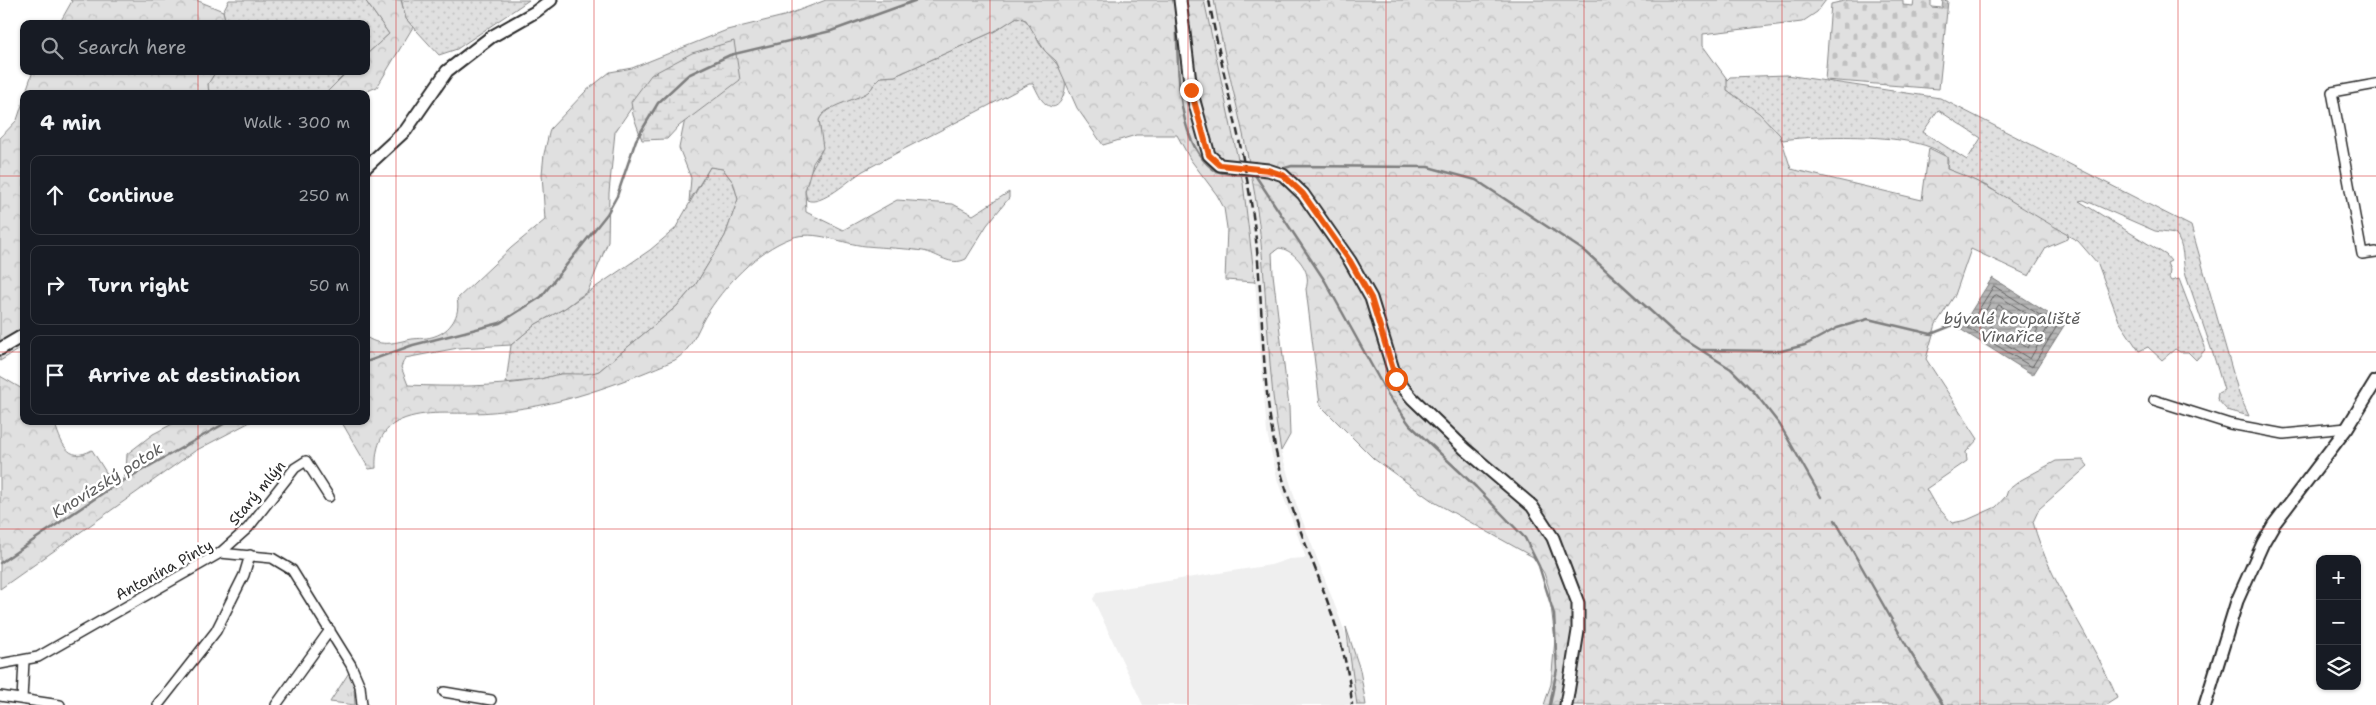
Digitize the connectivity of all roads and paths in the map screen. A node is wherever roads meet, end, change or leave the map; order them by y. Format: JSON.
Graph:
{"nodes":[{"id":1,"x":551,"y":0,"type":"edge"},
{"id":2,"x":1180,"y":0,"type":"edge"},
{"id":3,"x":2376,"y":84,"type":"edge"},
{"id":4,"x":370,"y":163,"type":"edge"},
{"id":5,"x":2376,"y":252,"type":"edge"},
{"id":6,"x":20,"y":337,"type":"edge"},
{"id":7,"x":0,"y":349,"type":"edge"},
{"id":8,"x":2376,"y":381,"type":"edge"},
{"id":9,"x":2154,"y":400,"type":"dead end"},
{"id":10,"x":2347,"y":428,"type":"junction"},
{"id":11,"x":329,"y":497,"type":"dead end"},
{"id":12,"x":220,"y":553,"type":"junction"},
{"id":13,"x":250,"y":555,"type":"junction"},
{"id":14,"x":330,"y":630,"type":"junction"},
{"id":15,"x":24,"y":661,"type":"junction"},
{"id":16,"x":0,"y":664,"type":"edge"},
{"id":17,"x":444,"y":692,"type":"dead end"},
{"id":18,"x":0,"y":696,"type":"edge"},
{"id":19,"x":22,"y":699,"type":"junction"},
{"id":20,"x":469,"y":700,"type":"edge"},
{"id":21,"x":491,"y":700,"type":"dead end"},
{"id":22,"x":60,"y":705,"type":"edge"},
{"id":23,"x":158,"y":705,"type":"edge"},
{"id":24,"x":276,"y":705,"type":"edge"},
{"id":25,"x":362,"y":705,"type":"edge"},
{"id":26,"x":1566,"y":705,"type":"edge"},
{"id":27,"x":2204,"y":705,"type":"edge"}],
"edges":[{"from":1,"to":4,"type":"street"},
{"from":2,"to":26,"type":"street"},
{"from":3,"to":5,"type":"street"},
{"from":6,"to":7,"type":"street"},
{"from":8,"to":10,"type":"street"},
{"from":9,"to":10,"type":"street"},
{"from":10,"to":27,"type":"street"},
{"from":11,"to":12,"type":"street","name":"Starý mlýn"},
{"from":12,"to":13,"type":"street","name":"Antonína Pinty"},
{"from":12,"to":15,"type":"street","name":"Antonína Pinty"},
{"from":13,"to":14,"type":"street","name":"Antonína Pinty"},
{"from":13,"to":23,"type":"street"},
{"from":14,"to":24,"type":"street"},
{"from":14,"to":25,"type":"street","name":"Antonína Pinty"},
{"from":15,"to":16,"type":"street","name":"Antonína Pinty"},
{"from":15,"to":19,"type":"street"},
{"from":17,"to":20,"type":"street"},
{"from":18,"to":19,"type":"street"},
{"from":19,"to":22,"type":"street"},
{"from":20,"to":21,"type":"street"}]}
